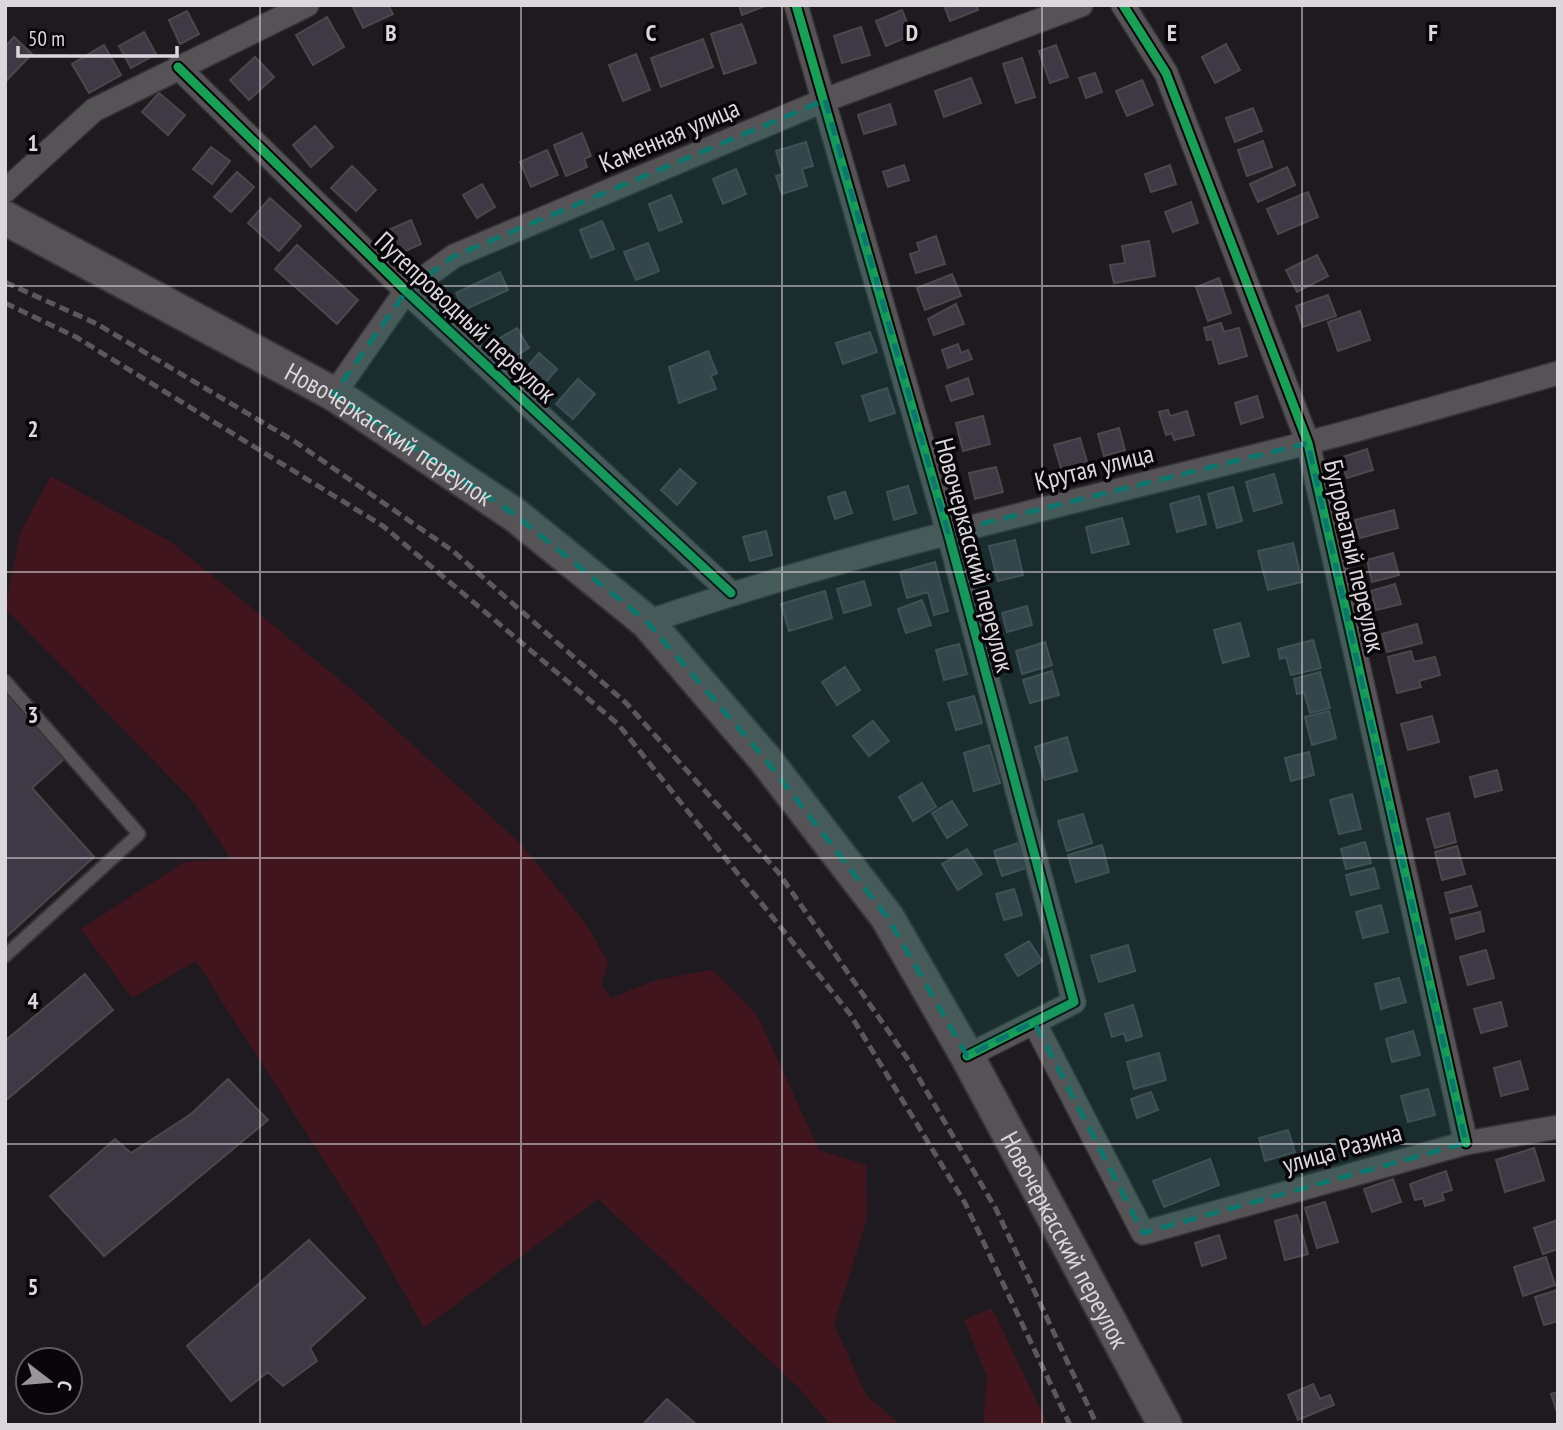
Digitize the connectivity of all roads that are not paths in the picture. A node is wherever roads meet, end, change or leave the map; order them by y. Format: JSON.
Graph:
{"nodes":[{"id":1,"x":307,"y":5,"type":"edge"},
{"id":2,"x":796,"y":5,"type":"edge"},
{"id":3,"x":1080,"y":5,"type":"edge"},
{"id":4,"x":1124,"y":5,"type":"edge"},
{"id":5,"x":178,"y":67,"type":"junction"},
{"id":6,"x":825,"y":100,"type":"junction"},
{"id":7,"x":5,"y":191,"type":"edge"},
{"id":8,"x":5,"y":218,"type":"edge"},
{"id":9,"x":406,"y":291,"type":"junction"},
{"id":10,"x":1558,"y":373,"type":"edge"},
{"id":11,"x":334,"y":394,"type":"junction"},
{"id":12,"x":1308,"y":443,"type":"junction"},
{"id":13,"x":948,"y":532,"type":"junction"},
{"id":14,"x":731,"y":593,"type":"junction"},
{"id":15,"x":647,"y":622,"type":"junction"},
{"id":16,"x":5,"y":681,"type":"edge"},
{"id":17,"x":5,"y":956,"type":"edge"},
{"id":18,"x":1034,"y":1022,"type":"junction"},
{"id":19,"x":967,"y":1056,"type":"junction"},
{"id":20,"x":1557,"y":1129,"type":"edge"},
{"id":21,"x":1466,"y":1143,"type":"junction"},
{"id":22,"x":1165,"y":1425,"type":"edge"}],
"edges":[{"from":1,"to":5,"type":"street"},
{"from":2,"to":6,"type":"street","name":"Новочеркасский переулок"},
{"from":3,"to":6,"type":"street","name":"Каменная улица"},
{"from":4,"to":12,"type":"street","name":"Бугроватый переулок"},
{"from":5,"to":7,"type":"street"},
{"from":5,"to":9,"type":"street","name":"Путепроводный переулок"},
{"from":6,"to":9,"type":"street","name":"Каменная улица"},
{"from":6,"to":13,"type":"street","name":"Новочеркасский переулок"},
{"from":8,"to":11,"type":"main road","name":"Новочеркасский переулок"},
{"from":9,"to":11,"type":"street","name":"Каменная улица"},
{"from":9,"to":14,"type":"street","name":"Путепроводный переулок"},
{"from":10,"to":12,"type":"street","name":"Крутая улица"},
{"from":11,"to":15,"type":"main road","name":"Новочеркасский переулок"},
{"from":12,"to":13,"type":"street","name":"Крутая улица"},
{"from":12,"to":21,"type":"street","name":"Бугроватый переулок"},
{"from":13,"to":14,"type":"street","name":"Крутая улица"},
{"from":13,"to":18,"type":"street","name":"Новочеркасский переулок"},
{"from":14,"to":15,"type":"street","name":"Крутая улица"},
{"from":15,"to":19,"type":"main road","name":"Новочеркасский переулок"},
{"from":16,"to":17,"type":"lane"},
{"from":18,"to":19,"type":"street","name":"Новочеркасский переулок"},
{"from":18,"to":21,"type":"street","name":"улица Разина"},
{"from":19,"to":22,"type":"main road","name":"Новочеркасский переулок"},
{"from":20,"to":21,"type":"street","name":"улица Разина"}]}
